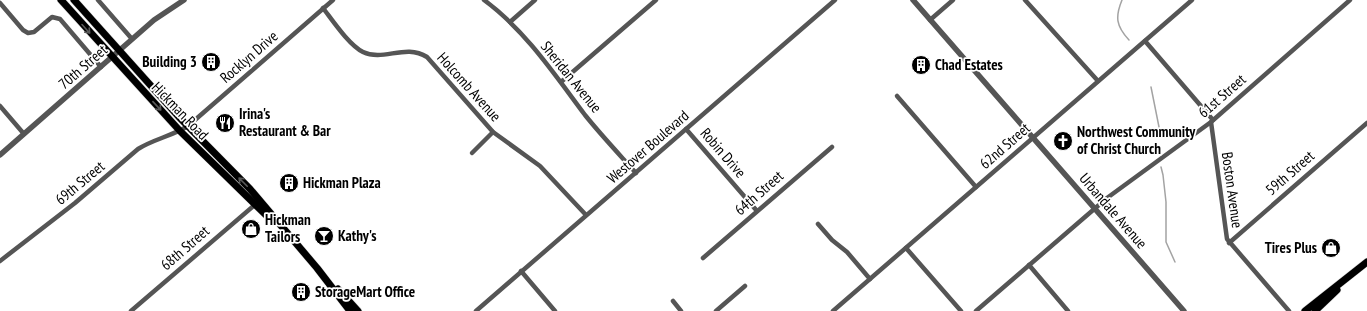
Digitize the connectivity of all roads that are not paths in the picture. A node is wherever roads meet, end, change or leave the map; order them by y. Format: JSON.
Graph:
{"nodes":[{"id":1,"x":61,"y":0,"type":"edge"},
{"id":2,"x":74,"y":0,"type":"edge"},
{"id":3,"x":98,"y":0,"type":"edge"},
{"id":4,"x":184,"y":0,"type":"edge"},
{"id":5,"x":333,"y":0,"type":"edge"},
{"id":6,"x":484,"y":0,"type":"edge"},
{"id":7,"x":535,"y":0,"type":"edge"},
{"id":8,"x":656,"y":0,"type":"edge"},
{"id":9,"x":834,"y":0,"type":"edge"},
{"id":10,"x":913,"y":0,"type":"edge"},
{"id":11,"x":953,"y":0,"type":"edge"},
{"id":12,"x":1026,"y":0,"type":"edge"},
{"id":13,"x":1192,"y":0,"type":"edge"},
{"id":14,"x":1350,"y":0,"type":"edge"},
{"id":15,"x":0,"y":4,"type":"edge"},
{"id":16,"x":323,"y":8,"type":"junction"},
{"id":17,"x":930,"y":20,"type":"junction"},
{"id":18,"x":510,"y":22,"type":"junction"},
{"id":19,"x":132,"y":39,"type":"junction"},
{"id":20,"x":1145,"y":41,"type":"junction"},
{"id":21,"x":119,"y":51,"type":"junction"},
{"id":22,"x":112,"y":57,"type":"junction"},
{"id":23,"x":101,"y":67,"type":"junction"},
{"id":24,"x":561,"y":82,"type":"junction"},
{"id":25,"x":1098,"y":82,"type":"junction"},
{"id":26,"x":897,"y":96,"type":"dead end"},
{"id":27,"x":0,"y":106,"type":"edge"},
{"id":28,"x":1212,"y":121,"type":"junction"},
{"id":29,"x":1367,"y":122,"type":"edge"},
{"id":30,"x":188,"y":126,"type":"junction"},
{"id":31,"x":686,"y":130,"type":"junction"},
{"id":32,"x":180,"y":131,"type":"junction"},
{"id":33,"x":493,"y":132,"type":"junction"},
{"id":34,"x":24,"y":134,"type":"junction"},
{"id":35,"x":1033,"y":137,"type":"junction"},
{"id":36,"x":832,"y":146,"type":"dead end"},
{"id":37,"x":472,"y":153,"type":"dead end"},
{"id":38,"x":0,"y":155,"type":"edge"},
{"id":39,"x":636,"y":173,"type":"junction"},
{"id":40,"x":976,"y":187,"type":"junction"},
{"id":41,"x":257,"y":202,"type":"junction"},
{"id":42,"x":1095,"y":208,"type":"junction"},
{"id":43,"x":757,"y":211,"type":"junction"},
{"id":44,"x":586,"y":215,"type":"junction"},
{"id":45,"x":818,"y":224,"type":"dead end"},
{"id":46,"x":1229,"y":242,"type":"junction"},
{"id":47,"x":906,"y":248,"type":"junction"},
{"id":48,"x":703,"y":258,"type":"dead end"},
{"id":49,"x":0,"y":260,"type":"edge"},
{"id":50,"x":1367,"y":262,"type":"edge"},
{"id":51,"x":1028,"y":265,"type":"junction"},
{"id":52,"x":317,"y":268,"type":"junction"},
{"id":53,"x":521,"y":271,"type":"junction"},
{"id":54,"x":1353,"y":274,"type":"junction"},
{"id":55,"x":870,"y":279,"type":"junction"},
{"id":56,"x":745,"y":286,"type":"dead end"},
{"id":57,"x":672,"y":301,"type":"dead end"},
{"id":58,"x":132,"y":311,"type":"edge"},
{"id":59,"x":350,"y":311,"type":"edge"},
{"id":60,"x":358,"y":311,"type":"edge"},
{"id":61,"x":476,"y":311,"type":"edge"},
{"id":62,"x":555,"y":311,"type":"edge"},
{"id":63,"x":681,"y":311,"type":"edge"},
{"id":64,"x":716,"y":311,"type":"edge"},
{"id":65,"x":834,"y":311,"type":"edge"},
{"id":66,"x":961,"y":311,"type":"edge"},
{"id":67,"x":976,"y":311,"type":"edge"},
{"id":68,"x":1068,"y":311,"type":"edge"},
{"id":69,"x":1184,"y":311,"type":"edge"},
{"id":70,"x":1289,"y":311,"type":"edge"},
{"id":71,"x":1305,"y":311,"type":"edge"},
{"id":72,"x":1315,"y":311,"type":"edge"}],
"edges":[{"from":1,"to":22,"type":"main road","name":"Hickman Road","one_way":true},
{"from":2,"to":21,"type":"main road","name":"Hickman Road"},
{"from":3,"to":19,"type":"street"},
{"from":4,"to":19,"type":"street","name":"70th Street"},
{"from":5,"to":16,"type":"street","name":"Rocklyn Drive"},
{"from":6,"to":18,"type":"street","name":"Sheridan Avenue"},
{"from":7,"to":18,"type":"street"},
{"from":8,"to":24,"type":"street"},
{"from":9,"to":31,"type":"street","name":"Westover Boulevard"},
{"from":10,"to":17,"type":"street","name":"Urbandale Avenue"},
{"from":11,"to":17,"type":"street"},
{"from":12,"to":25,"type":"street"},
{"from":13,"to":20,"type":"street","name":"62nd Street"},
{"from":14,"to":28,"type":"street","name":"61st Street"},
{"from":15,"to":23,"type":"street"},
{"from":16,"to":30,"type":"street","name":"Rocklyn Drive"},
{"from":16,"to":33,"type":"street","name":"Holcomb Avenue"},
{"from":17,"to":35,"type":"street","name":"Urbandale Avenue"},
{"from":18,"to":24,"type":"street","name":"Sheridan Avenue"},
{"from":19,"to":21,"type":"street","name":"70th Street"},
{"from":20,"to":25,"type":"street","name":"62nd Street"},
{"from":20,"to":28,"type":"street"},
{"from":21,"to":22,"type":"street","name":"70th Street"},
{"from":21,"to":30,"type":"main road","name":"Hickman Road"},
{"from":22,"to":23,"type":"street","name":"70th Street"},
{"from":22,"to":32,"type":"main road","name":"Hickman Road","one_way":true},
{"from":23,"to":34,"type":"street","name":"70th Street"},
{"from":24,"to":39,"type":"street","name":"Sheridan Avenue"},
{"from":25,"to":35,"type":"street","name":"62nd Street"},
{"from":26,"to":40,"type":"street"},
{"from":27,"to":34,"type":"street"},
{"from":28,"to":42,"type":"street","name":"61st Street"},
{"from":28,"to":46,"type":"street","name":"Boston Avenue"},
{"from":29,"to":46,"type":"street","name":"59th Street"},
{"from":30,"to":32,"type":"street","name":"Rocklyn Drive"},
{"from":41,"to":30,"type":"main road","name":"Hickman Road","one_way":true},
{"from":31,"to":39,"type":"street","name":"Westover Boulevard"},
{"from":31,"to":43,"type":"street","name":"Robin Drive"},
{"from":32,"to":41,"type":"main road","name":"Hickman Road"},
{"from":32,"to":49,"type":"street","name":"69th Street"},
{"from":33,"to":37,"type":"street"},
{"from":33,"to":44,"type":"street","name":"Holcomb Avenue"},
{"from":34,"to":38,"type":"street","name":"70th Street"},
{"from":35,"to":40,"type":"street","name":"62nd Street"},
{"from":35,"to":42,"type":"street","name":"Urbandale Avenue"},
{"from":36,"to":43,"type":"street","name":"64th Street"},
{"from":39,"to":44,"type":"street","name":"Westover Boulevard"},
{"from":40,"to":47,"type":"street","name":"62nd Street"},
{"from":41,"to":52,"type":"main road","name":"Hickman Road"},
{"from":41,"to":58,"type":"street","name":"68th Street"},
{"from":42,"to":51,"type":"street","name":"61st Street"},
{"from":42,"to":69,"type":"street","name":"Urbandale Avenue"},
{"from":43,"to":48,"type":"street","name":"64th Street"},
{"from":44,"to":53,"type":"street","name":"Westover Boulevard"},
{"from":45,"to":55,"type":"street"},
{"from":46,"to":70,"type":"street","name":"Boston Avenue"},
{"from":47,"to":55,"type":"street","name":"62nd Street"},
{"from":47,"to":66,"type":"street"},
{"from":50,"to":54,"type":"main road"},
{"from":51,"to":67,"type":"street","name":"61st Street"},
{"from":51,"to":68,"type":"street"},
{"from":52,"to":59,"type":"main road","name":"Hickman Road"},
{"from":52,"to":60,"type":"main road","name":"Hickman Road"},
{"from":53,"to":61,"type":"street","name":"Westover Boulevard"},
{"from":53,"to":62,"type":"street"},
{"from":54,"to":71,"type":"main road"},
{"from":54,"to":72,"type":"main road"},
{"from":55,"to":65,"type":"street","name":"62nd Street"},
{"from":56,"to":64,"type":"street"},
{"from":57,"to":63,"type":"street"}]}
